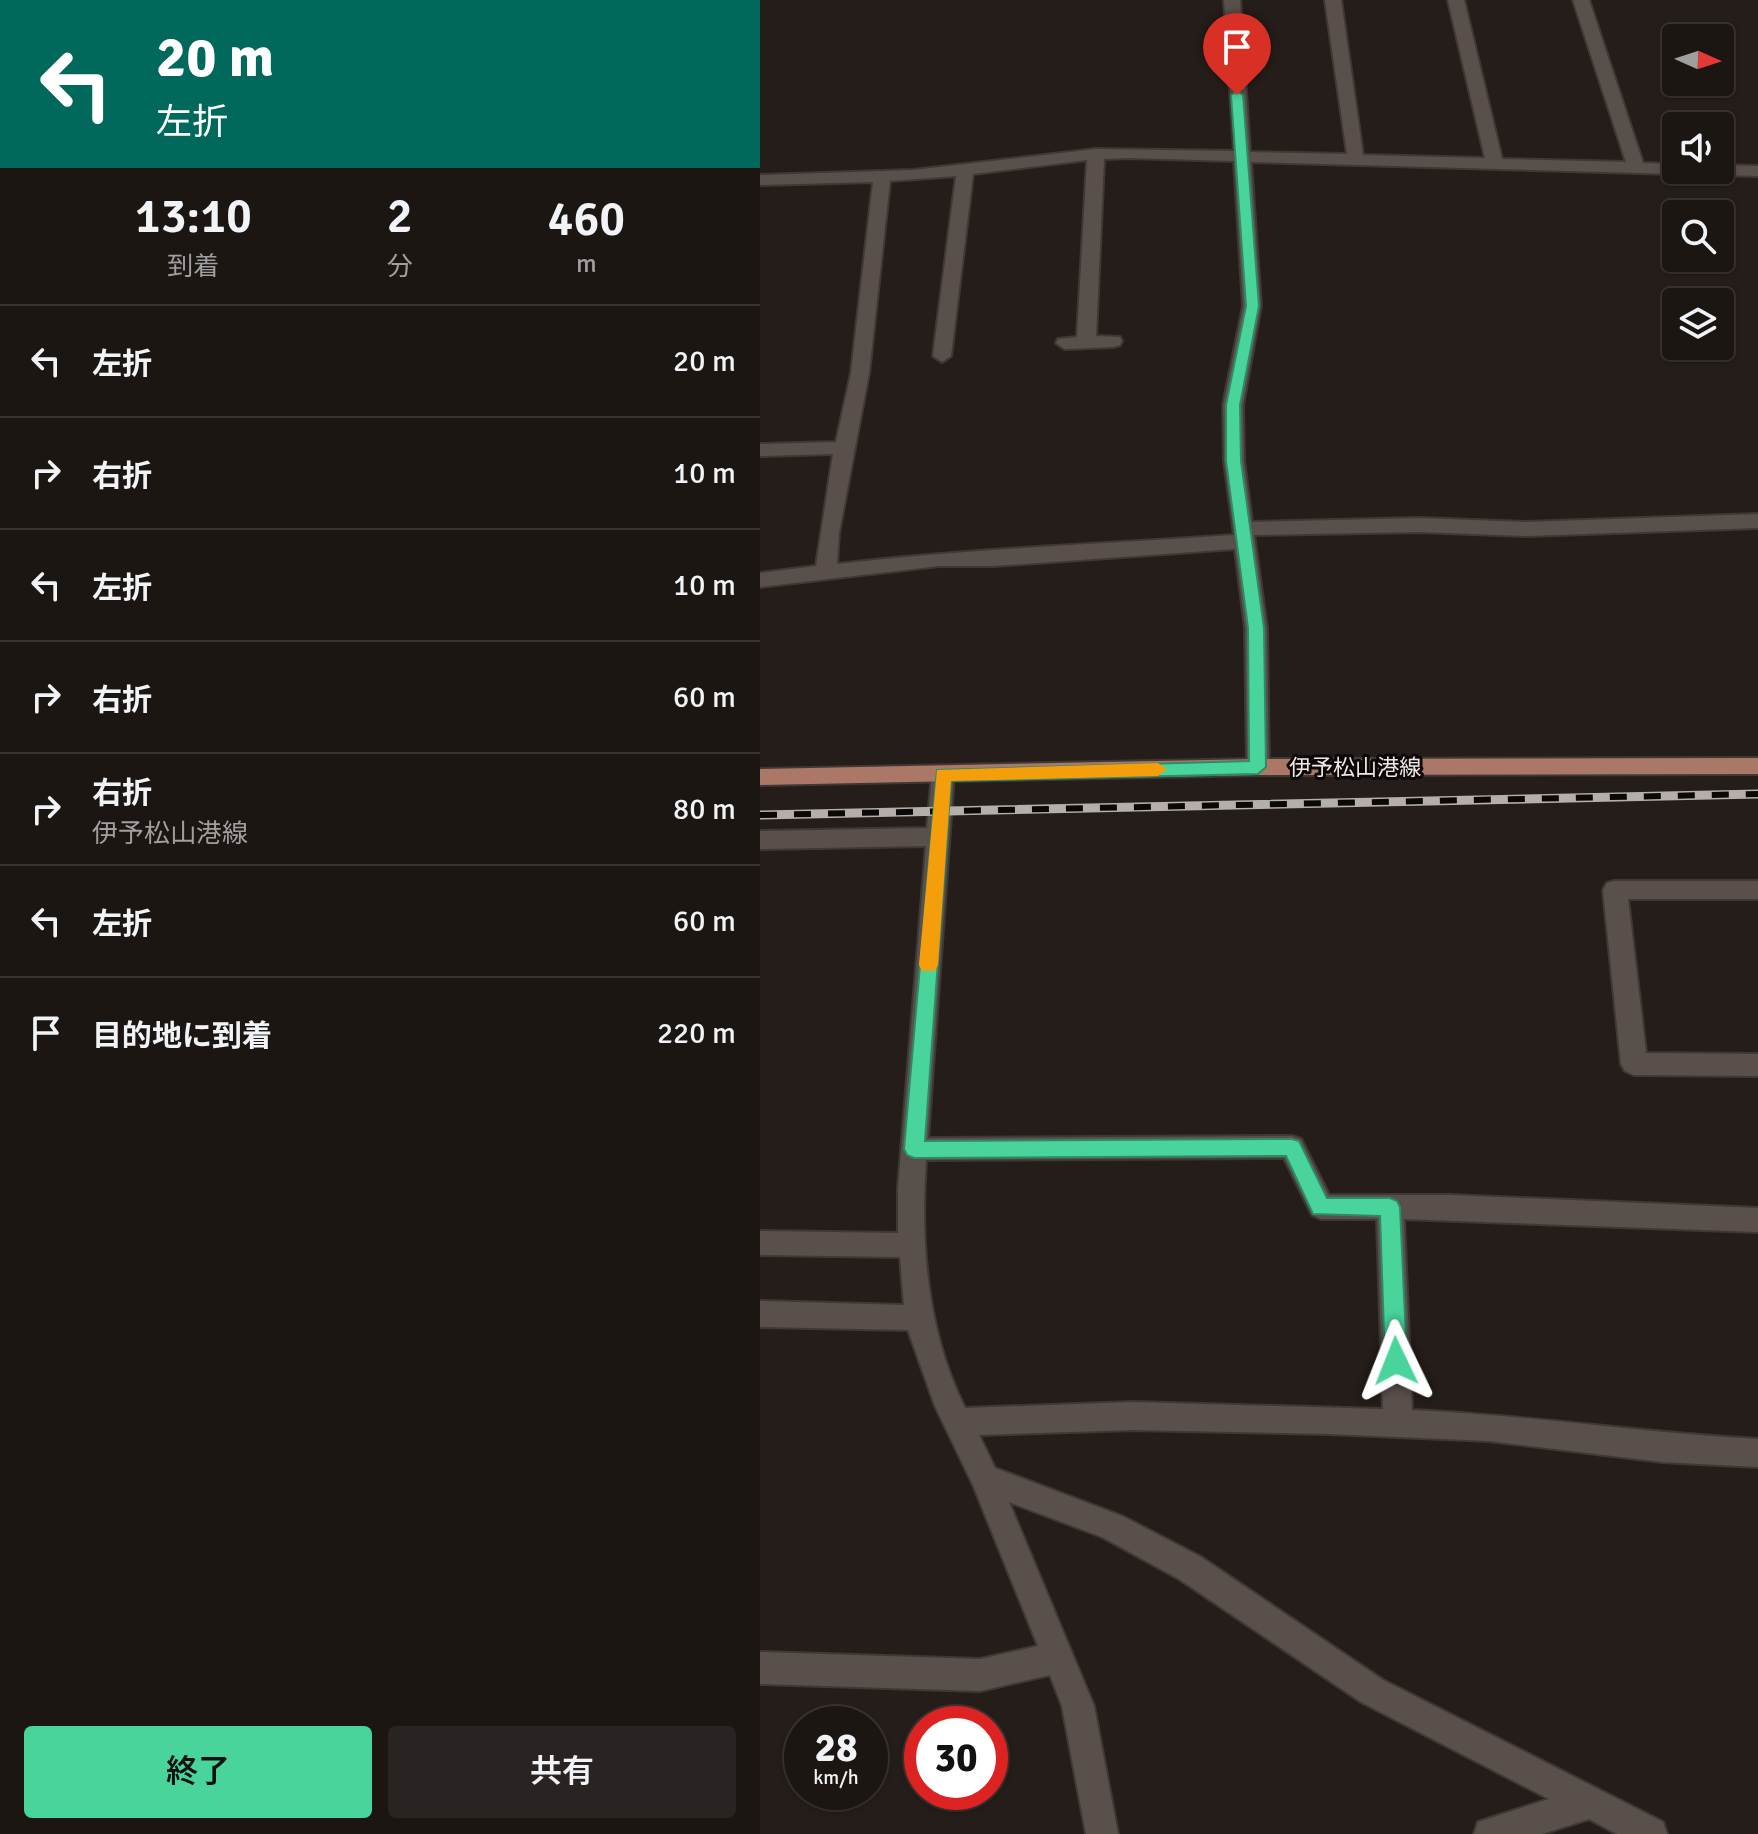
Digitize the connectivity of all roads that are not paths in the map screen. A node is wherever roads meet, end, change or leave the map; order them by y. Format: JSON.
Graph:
{"nodes":[{"id":1,"x":1232,"y":0,"type":"edge"},
{"id":2,"x":1333,"y":0,"type":"edge"},
{"id":3,"x":1456,"y":0,"type":"edge"},
{"id":4,"x":1581,"y":0,"type":"edge"},
{"id":5,"x":1096,"y":154,"type":"junction"},
{"id":6,"x":1241,"y":158,"type":"junction"},
{"id":7,"x":1356,"y":161,"type":"junction"},
{"id":8,"x":1495,"y":164,"type":"junction"},
{"id":9,"x":1636,"y":168,"type":"junction"},
{"id":10,"x":1662,"y":169,"type":"edge"},
{"id":11,"x":965,"y":170,"type":"junction"},
{"id":12,"x":1734,"y":170,"type":"edge"},
{"id":13,"x":1758,"y":171,"type":"edge"},
{"id":14,"x":882,"y":177,"type":"junction"},
{"id":15,"x":760,"y":180,"type":"edge"},
{"id":16,"x":1113,"y":341,"type":"dead end"},
{"id":17,"x":1086,"y":342,"type":"junction"},
{"id":18,"x":1065,"y":343,"type":"dead end"},
{"id":19,"x":942,"y":356,"type":"dead end"},
{"id":20,"x":844,"y":448,"type":"junction"},
{"id":21,"x":760,"y":450,"type":"edge"},
{"id":22,"x":1758,"y":521,"type":"edge"},
{"id":23,"x":1244,"y":535,"type":"junction"},
{"id":24,"x":826,"y":571,"type":"junction"},
{"id":25,"x":760,"y":580,"type":"edge"},
{"id":26,"x":1758,"y":766,"type":"edge"},
{"id":27,"x":1258,"y":767,"type":"junction"},
{"id":28,"x":943,"y":774,"type":"junction"},
{"id":29,"x":760,"y":777,"type":"edge"},
{"id":30,"x":936,"y":837,"type":"junction"},
{"id":31,"x":760,"y":840,"type":"edge"},
{"id":32,"x":1758,"y":890,"type":"edge"},
{"id":33,"x":1758,"y":1065,"type":"edge"},
{"id":34,"x":914,"y":1149,"type":"junction"},
{"id":35,"x":1390,"y":1207,"type":"junction"},
{"id":36,"x":1758,"y":1220,"type":"edge"},
{"id":37,"x":760,"y":1243,"type":"edge"},
{"id":38,"x":912,"y":1245,"type":"junction"},
{"id":39,"x":760,"y":1314,"type":"edge"},
{"id":40,"x":919,"y":1318,"type":"junction"},
{"id":41,"x":957,"y":1422,"type":"junction"},
{"id":42,"x":1398,"y":1423,"type":"junction"},
{"id":43,"x":1758,"y":1453,"type":"edge"},
{"id":44,"x":985,"y":1478,"type":"junction"},
{"id":45,"x":1058,"y":1657,"type":"junction"},
{"id":46,"x":760,"y":1668,"type":"edge"},
{"id":47,"x":1589,"y":1803,"type":"junction"},
{"id":48,"x":1102,"y":1834,"type":"edge"},
{"id":49,"x":1490,"y":1834,"type":"edge"},
{"id":50,"x":1651,"y":1834,"type":"edge"}],
"edges":[{"from":1,"to":6,"type":"street"},
{"from":2,"to":7,"type":"street"},
{"from":3,"to":8,"type":"street"},
{"from":4,"to":9,"type":"street"},
{"from":5,"to":6,"type":"street"},
{"from":5,"to":11,"type":"street"},
{"from":5,"to":17,"type":"street"},
{"from":6,"to":7,"type":"street"},
{"from":6,"to":23,"type":"street"},
{"from":7,"to":8,"type":"street"},
{"from":8,"to":9,"type":"street"},
{"from":9,"to":10,"type":"street"},
{"from":11,"to":14,"type":"street"},
{"from":11,"to":19,"type":"street"},
{"from":12,"to":13,"type":"street"},
{"from":14,"to":15,"type":"street"},
{"from":14,"to":20,"type":"street"},
{"from":16,"to":17,"type":"street"},
{"from":17,"to":18,"type":"street"},
{"from":20,"to":21,"type":"street"},
{"from":20,"to":24,"type":"street"},
{"from":22,"to":23,"type":"street"},
{"from":23,"to":24,"type":"street"},
{"from":23,"to":27,"type":"street"},
{"from":24,"to":25,"type":"street"},
{"from":26,"to":27,"type":"main road","name":"伊予松山港線"},
{"from":27,"to":28,"type":"main road","name":"伊予松山港線"},
{"from":28,"to":29,"type":"main road","name":"伊予松山港線"},
{"from":28,"to":30,"type":"street"},
{"from":30,"to":31,"type":"street"},
{"from":30,"to":34,"type":"street"},
{"from":32,"to":33,"type":"street"},
{"from":34,"to":35,"type":"street"},
{"from":34,"to":38,"type":"street"},
{"from":35,"to":36,"type":"street"},
{"from":35,"to":42,"type":"street"},
{"from":37,"to":38,"type":"street"},
{"from":38,"to":40,"type":"street"},
{"from":39,"to":40,"type":"street"},
{"from":40,"to":41,"type":"street"},
{"from":41,"to":42,"type":"street"},
{"from":41,"to":44,"type":"street"},
{"from":42,"to":43,"type":"street"},
{"from":44,"to":45,"type":"street"},
{"from":44,"to":47,"type":"street"},
{"from":45,"to":46,"type":"street"},
{"from":45,"to":48,"type":"street"},
{"from":47,"to":49,"type":"street"},
{"from":47,"to":50,"type":"street"}]}
